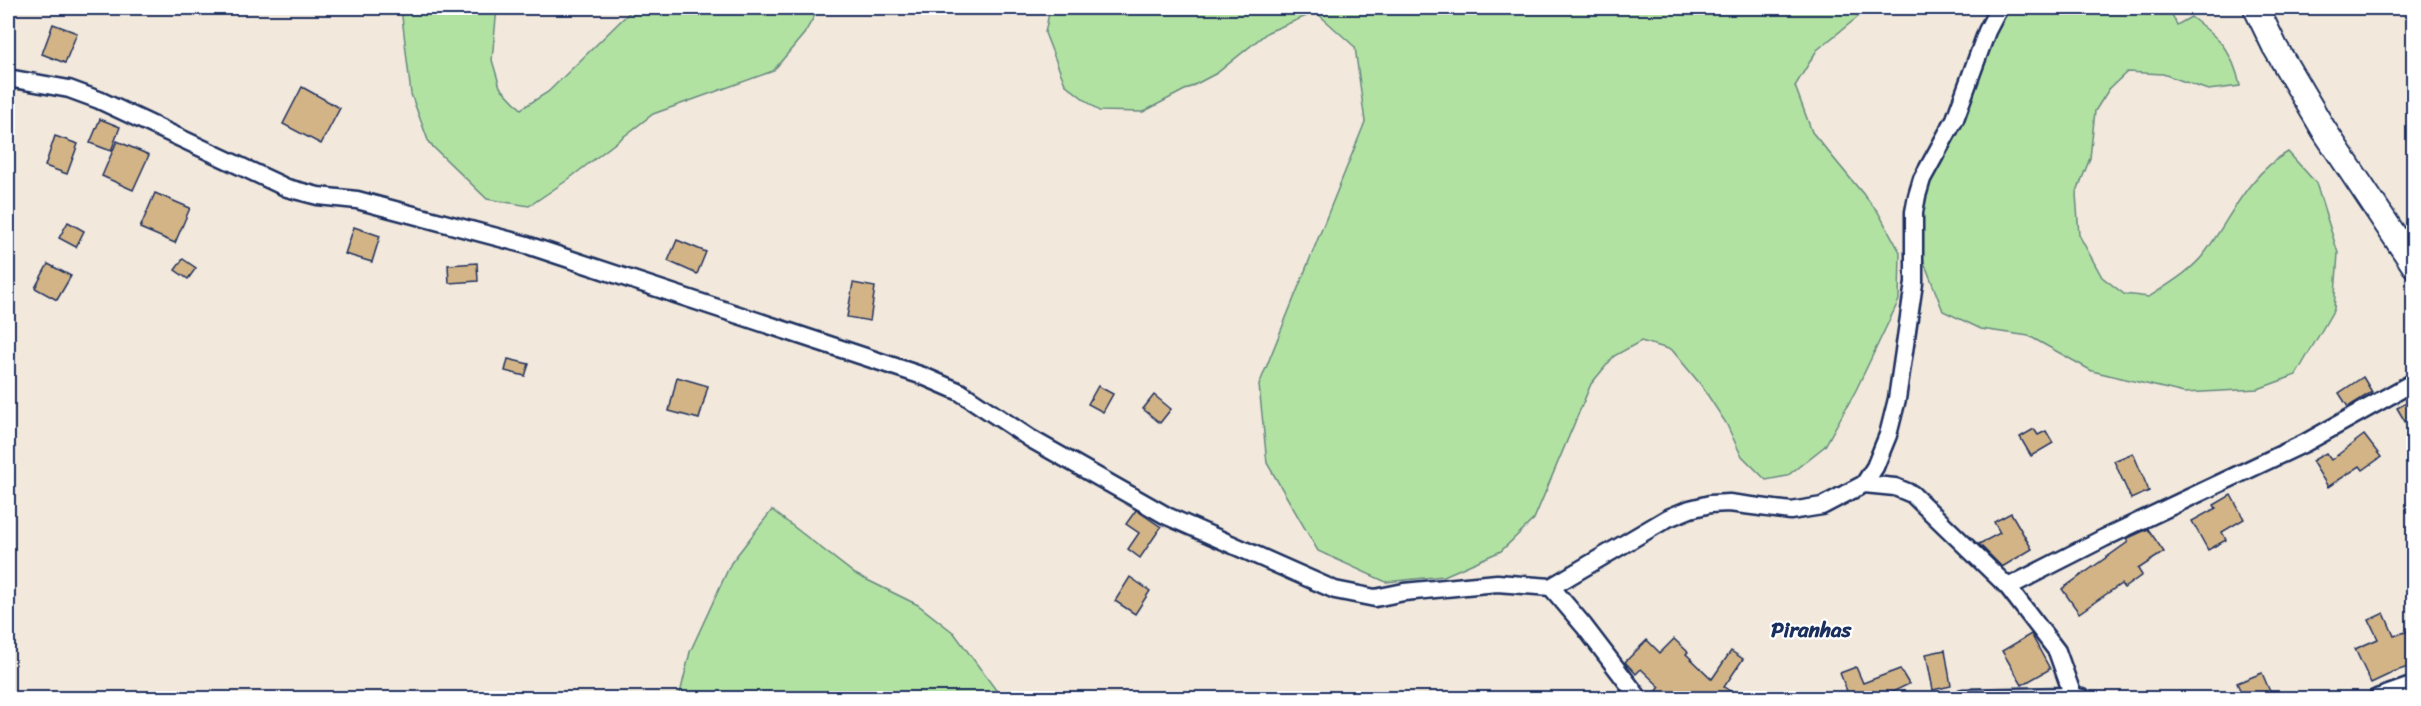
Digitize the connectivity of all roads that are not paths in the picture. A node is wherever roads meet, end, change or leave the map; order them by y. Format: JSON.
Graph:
{"nodes":[{"id":1,"x":1999,"y":8,"type":"edge"},
{"id":2,"x":2256,"y":8,"type":"edge"},
{"id":3,"x":8,"y":78,"type":"edge"},
{"id":4,"x":2414,"y":265,"type":"edge"},
{"id":5,"x":2414,"y":382,"type":"edge"},
{"id":6,"x":1864,"y":484,"type":"junction"},
{"id":7,"x":1551,"y":587,"type":"junction"},
{"id":8,"x":2008,"y":587,"type":"junction"},
{"id":9,"x":2414,"y":685,"type":"edge"},
{"id":10,"x":2078,"y":697,"type":"edge"},
{"id":11,"x":1639,"y":699,"type":"edge"},
{"id":12,"x":1963,"y":699,"type":"edge"},
{"id":13,"x":2377,"y":699,"type":"edge"}],
"edges":[{"from":1,"to":6,"type":"street"},
{"from":2,"to":4,"type":"street"},
{"from":3,"to":7,"type":"street"},
{"from":5,"to":8,"type":"street"},
{"from":6,"to":7,"type":"street"},
{"from":6,"to":8,"type":"street"},
{"from":7,"to":11,"type":"street"},
{"from":8,"to":10,"type":"street"},
{"from":9,"to":13,"type":"street"},
{"from":10,"to":12,"type":"street"}]}
